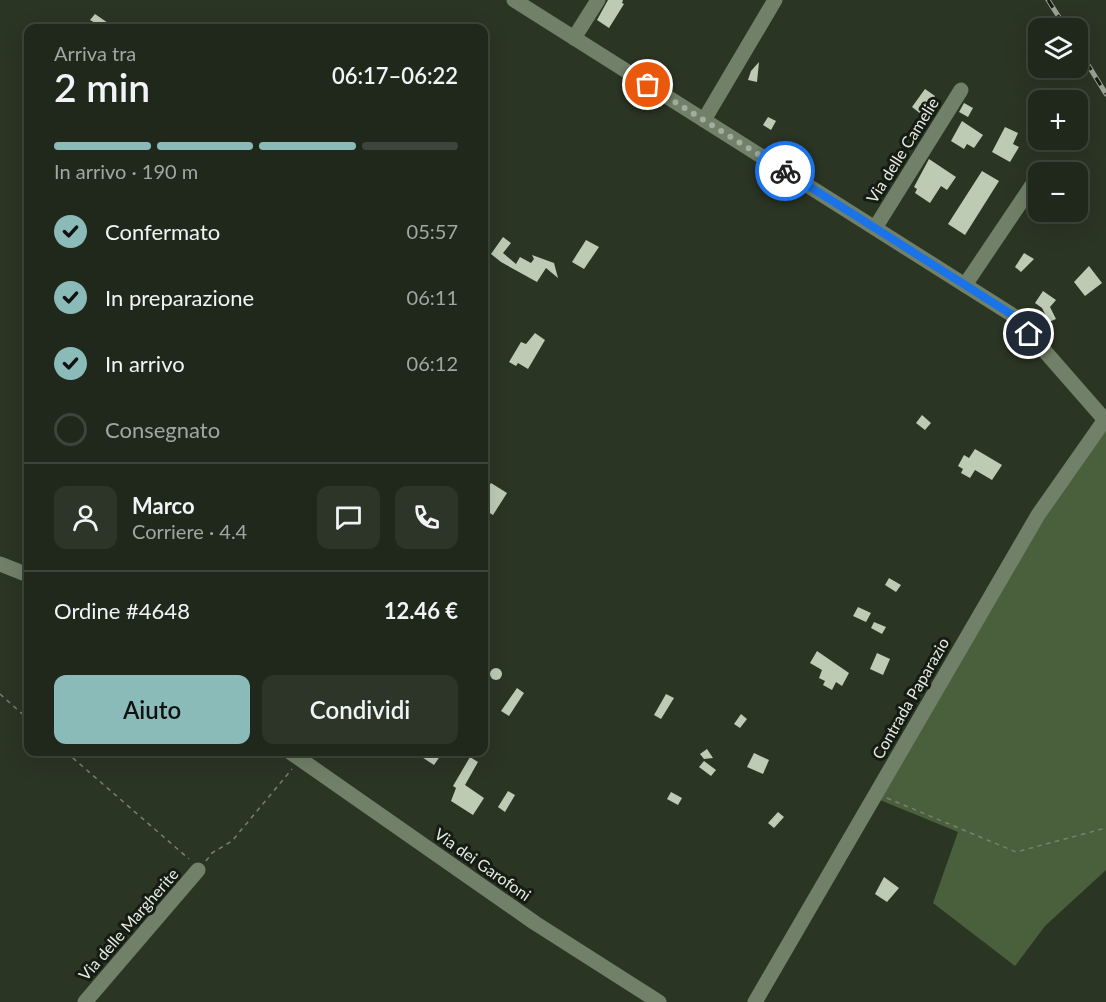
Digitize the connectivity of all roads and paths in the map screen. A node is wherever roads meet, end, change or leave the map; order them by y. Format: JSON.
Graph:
{"nodes":[{"id":1,"x":514,"y":0,"type":"edge"},
{"id":2,"x":598,"y":0,"type":"edge"},
{"id":3,"x":775,"y":0,"type":"edge"},
{"id":4,"x":574,"y":38,"type":"junction"},
{"id":5,"x":961,"y":90,"type":"dead end"},
{"id":6,"x":704,"y":120,"type":"junction"},
{"id":7,"x":1028,"y":191,"type":"edge"},
{"id":8,"x":875,"y":228,"type":"junction"},
{"id":9,"x":964,"y":285,"type":"junction"},
{"id":10,"x":1106,"y":419,"type":"edge"},
{"id":11,"x":0,"y":564,"type":"edge"},
{"id":12,"x":24,"y":573,"type":"edge"},
{"id":13,"x":0,"y":694,"type":"edge"},
{"id":14,"x":24,"y":715,"type":"edge"},
{"id":15,"x":71,"y":756,"type":"edge"},
{"id":16,"x":294,"y":756,"type":"edge"},
{"id":17,"x":296,"y":756,"type":"edge"},
{"id":18,"x":875,"y":794,"type":"junction"},
{"id":19,"x":1106,"y":828,"type":"edge"},
{"id":20,"x":198,"y":870,"type":"junction"},
{"id":21,"x":85,"y":1002,"type":"edge"},
{"id":22,"x":659,"y":1002,"type":"edge"},
{"id":23,"x":755,"y":1002,"type":"edge"}],
"edges":[{"from":1,"to":4,"type":"street","name":"Via delle Camelie"},
{"from":2,"to":4,"type":"street"},
{"from":3,"to":6,"type":"street"},
{"from":4,"to":6,"type":"street","name":"Via delle Camelie"},
{"from":5,"to":8,"type":"street","name":"Via delle Camelie"},
{"from":6,"to":8,"type":"street","name":"Via delle Camelie"},
{"from":7,"to":9,"type":"street"},
{"from":8,"to":9,"type":"street","name":"Via delle Camelie"},
{"from":9,"to":10,"type":"street","name":"Via delle Camelie"},
{"from":10,"to":18,"type":"street","name":"Contrada Paparazio"},
{"from":11,"to":12,"type":"street"},
{"from":13,"to":14,"type":"path"},
{"from":15,"to":20,"type":"path"},
{"from":16,"to":20,"type":"path"},
{"from":17,"to":22,"type":"street","name":"Via dei Garofoni"},
{"from":18,"to":19,"type":"path"},
{"from":18,"to":23,"type":"street","name":"Contrada Paparazio"},
{"from":20,"to":21,"type":"street","name":"Via delle Margherite"}]}
